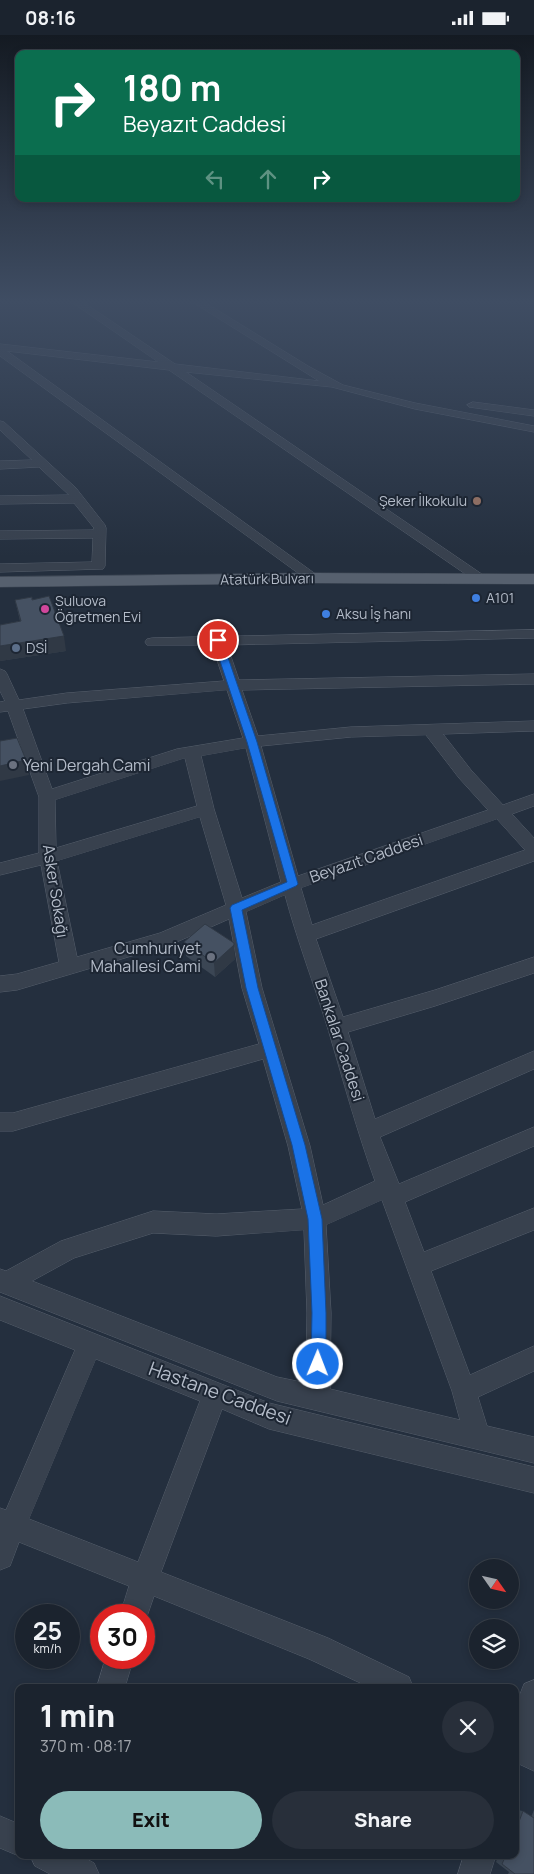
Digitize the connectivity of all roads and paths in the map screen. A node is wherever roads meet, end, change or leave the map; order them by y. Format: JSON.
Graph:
{"nodes":[{"id":1,"x":50,"y":386,"type":"edge"},
{"id":2,"x":200,"y":386,"type":"edge"},
{"id":3,"x":329,"y":386,"type":"edge"},
{"id":4,"x":339,"y":387,"type":"joint"},
{"id":5,"x":411,"y":397,"type":"dead end"},
{"id":6,"x":534,"y":413,"type":"edge"},
{"id":7,"x":0,"y":424,"type":"edge"},
{"id":8,"x":534,"y":429,"type":"edge"},
{"id":9,"x":0,"y":440,"type":"edge"},
{"id":10,"x":17,"y":440,"type":"junction"},
{"id":11,"x":42,"y":463,"type":"junction"},
{"id":12,"x":0,"y":465,"type":"edge"},
{"id":13,"x":78,"y":499,"type":"junction"},
{"id":14,"x":0,"y":500,"type":"edge"},
{"id":15,"x":99,"y":534,"type":"junction"},
{"id":16,"x":0,"y":535,"type":"edge"},
{"id":17,"x":98,"y":565,"type":"joint"},
{"id":18,"x":0,"y":567,"type":"edge"},
{"id":19,"x":314,"y":578,"type":"junction"},
{"id":20,"x":482,"y":579,"type":"junction"},
{"id":21,"x":534,"y":579,"type":"edge"},
{"id":22,"x":0,"y":582,"type":"edge"},
{"id":23,"x":534,"y":588,"type":"edge"},
{"id":24,"x":0,"y":592,"type":"edge"},
{"id":25,"x":534,"y":634,"type":"edge"},
{"id":26,"x":218,"y":640,"type":"junction"},
{"id":27,"x":152,"y":643,"type":"dead end"},
{"id":28,"x":0,"y":674,"type":"edge"},
{"id":29,"x":534,"y":679,"type":"edge"},
{"id":30,"x":234,"y":685,"type":"junction"},
{"id":31,"x":7,"y":706,"type":"edge"},
{"id":32,"x":534,"y":727,"type":"edge"},
{"id":33,"x":432,"y":731,"type":"junction"},
{"id":34,"x":252,"y":742,"type":"junction"},
{"id":35,"x":192,"y":752,"type":"junction"},
{"id":36,"x":46,"y":797,"type":"junction"},
{"id":37,"x":534,"y":801,"type":"edge"},
{"id":38,"x":206,"y":809,"type":"junction"},
{"id":39,"x":501,"y":812,"type":"junction"},
{"id":40,"x":534,"y":849,"type":"edge"},
{"id":41,"x":534,"y":854,"type":"edge"},
{"id":42,"x":48,"y":857,"type":"junction"},
{"id":43,"x":0,"y":869,"type":"edge"},
{"id":44,"x":293,"y":884,"type":"junction"},
{"id":45,"x":236,"y":908,"type":"junction"},
{"id":46,"x":305,"y":935,"type":"junction"},
{"id":47,"x":534,"y":965,"type":"edge"},
{"id":48,"x":69,"y":967,"type":"junction"},
{"id":49,"x":0,"y":985,"type":"edge"},
{"id":50,"x":337,"y":1027,"type":"junction"},
{"id":51,"x":270,"y":1049,"type":"junction"},
{"id":52,"x":534,"y":1060,"type":"edge"},
{"id":53,"x":0,"y":1122,"type":"edge"},
{"id":54,"x":368,"y":1132,"type":"junction"},
{"id":55,"x":534,"y":1136,"type":"edge"},
{"id":56,"x":391,"y":1192,"type":"junction"},
{"id":57,"x":315,"y":1219,"type":"junction"},
{"id":58,"x":534,"y":1219,"type":"edge"},
{"id":59,"x":417,"y":1266,"type":"junction"},
{"id":60,"x":3,"y":1281,"type":"edge"},
{"id":61,"x":0,"y":1308,"type":"edge"},
{"id":62,"x":90,"y":1344,"type":"junction"},
{"id":63,"x":534,"y":1358,"type":"edge"},
{"id":64,"x":464,"y":1391,"type":"junction"},
{"id":65,"x":215,"y":1394,"type":"junction"},
{"id":66,"x":318,"y":1398,"type":"junction"},
{"id":67,"x":477,"y":1435,"type":"junction"},
{"id":68,"x":534,"y":1450,"type":"edge"},
{"id":69,"x":534,"y":1480,"type":"edge"},
{"id":70,"x":6,"y":1523,"type":"edge"},
{"id":71,"x":0,"y":1556,"type":"edge"},
{"id":72,"x":145,"y":1579,"type":"junction"},
{"id":73,"x":137,"y":1604,"type":"edge"},
{"id":74,"x":116,"y":1669,"type":"edge"},
{"id":75,"x":112,"y":1684,"type":"edge"},
{"id":76,"x":393,"y":1684,"type":"edge"},
{"id":77,"x":534,"y":1694,"type":"edge"},
{"id":78,"x":520,"y":1749,"type":"edge"},
{"id":79,"x":0,"y":1831,"type":"edge"},
{"id":80,"x":15,"y":1839,"type":"edge"},
{"id":81,"x":479,"y":1859,"type":"edge"},
{"id":82,"x":52,"y":1865,"type":"edge"},
{"id":83,"x":83,"y":1874,"type":"edge"},
{"id":84,"x":474,"y":1874,"type":"edge"}],
"edges":[{"from":1,"to":19,"type":"street"},
{"from":2,"to":20,"type":"street"},
{"from":3,"to":4,"type":"street"},
{"from":4,"to":8,"type":"street"},
{"from":5,"to":6,"type":"street"},
{"from":7,"to":10,"type":"street"},
{"from":9,"to":10,"type":"street"},
{"from":10,"to":11,"type":"street"},
{"from":11,"to":12,"type":"street"},
{"from":11,"to":13,"type":"street"},
{"from":13,"to":14,"type":"street"},
{"from":13,"to":15,"type":"street"},
{"from":15,"to":16,"type":"street"},
{"from":15,"to":17,"type":"street"},
{"from":17,"to":18,"type":"street"},
{"from":19,"to":20,"type":"main road","name":"Atatürk Bulvarı"},
{"from":19,"to":22,"type":"main road","name":"Atatürk Bulvarı"},
{"from":20,"to":21,"type":"main road","name":"Atatürk Bulvarı"},
{"from":23,"to":24,"type":"main road","name":"Atatürk Bulvarı"},
{"from":25,"to":26,"type":"street"},
{"from":26,"to":27,"type":"street"},
{"from":26,"to":30,"type":"street","name":"Bankalar Caddesi"},
{"from":28,"to":31,"type":"street","name":"Asker Sokağı"},
{"from":29,"to":30,"type":"street"},
{"from":30,"to":31,"type":"street"},
{"from":30,"to":34,"type":"street","name":"Bankalar Caddesi"},
{"from":31,"to":36,"type":"street","name":"Asker Sokağı"},
{"from":32,"to":33,"type":"street"},
{"from":33,"to":34,"type":"street"},
{"from":33,"to":39,"type":"street"},
{"from":34,"to":35,"type":"street"},
{"from":34,"to":44,"type":"street","name":"Bankalar Caddesi"},
{"from":35,"to":36,"type":"street"},
{"from":35,"to":38,"type":"street"},
{"from":36,"to":42,"type":"street","name":"Asker Sokağı"},
{"from":37,"to":39,"type":"street","name":"Beyazıt Caddesi"},
{"from":38,"to":42,"type":"street"},
{"from":38,"to":45,"type":"street"},
{"from":39,"to":40,"type":"street"},
{"from":39,"to":44,"type":"street","name":"Beyazıt Caddesi"},
{"from":41,"to":46,"type":"street"},
{"from":42,"to":43,"type":"street"},
{"from":42,"to":48,"type":"street","name":"Asker Sokağı"},
{"from":44,"to":45,"type":"street","name":"Beyazıt Caddesi"},
{"from":44,"to":46,"type":"street","name":"Bankalar Caddesi"},
{"from":45,"to":48,"type":"street","name":"Beyazıt Caddesi"},
{"from":45,"to":51,"type":"street"},
{"from":46,"to":50,"type":"street","name":"Bankalar Caddesi"},
{"from":47,"to":50,"type":"street"},
{"from":48,"to":49,"type":"street","name":"Beyazıt Caddesi"},
{"from":50,"to":54,"type":"street","name":"Bankalar Caddesi"},
{"from":51,"to":53,"type":"street"},
{"from":51,"to":57,"type":"street"},
{"from":52,"to":54,"type":"street"},
{"from":54,"to":56,"type":"street","name":"Bankalar Caddesi"},
{"from":55,"to":56,"type":"street"},
{"from":56,"to":57,"type":"street"},
{"from":56,"to":59,"type":"street","name":"Bankalar Caddesi"},
{"from":57,"to":60,"type":"street"},
{"from":57,"to":66,"type":"street"},
{"from":58,"to":59,"type":"street"},
{"from":59,"to":64,"type":"street","name":"Bankalar Caddesi"},
{"from":60,"to":66,"type":"street","name":"Hastane Caddesi"},
{"from":61,"to":62,"type":"street","name":"Hastane Caddesi"},
{"from":62,"to":65,"type":"street","name":"Hastane Caddesi"},
{"from":62,"to":70,"type":"street"},
{"from":63,"to":64,"type":"street"},
{"from":64,"to":67,"type":"street","name":"Bankalar Caddesi"},
{"from":65,"to":69,"type":"street","name":"Hastane Caddesi"},
{"from":65,"to":72,"type":"street"},
{"from":66,"to":67,"type":"street","name":"Hastane Caddesi"},
{"from":67,"to":68,"type":"street","name":"Hastane Caddesi"},
{"from":70,"to":71,"type":"street"},
{"from":70,"to":72,"type":"street"},
{"from":72,"to":73,"type":"street"},
{"from":72,"to":76,"type":"street"},
{"from":74,"to":75,"type":"street"},
{"from":77,"to":78,"type":"street"},
{"from":79,"to":80,"type":"street"},
{"from":81,"to":84,"type":"street"},
{"from":82,"to":83,"type":"street"}]}
